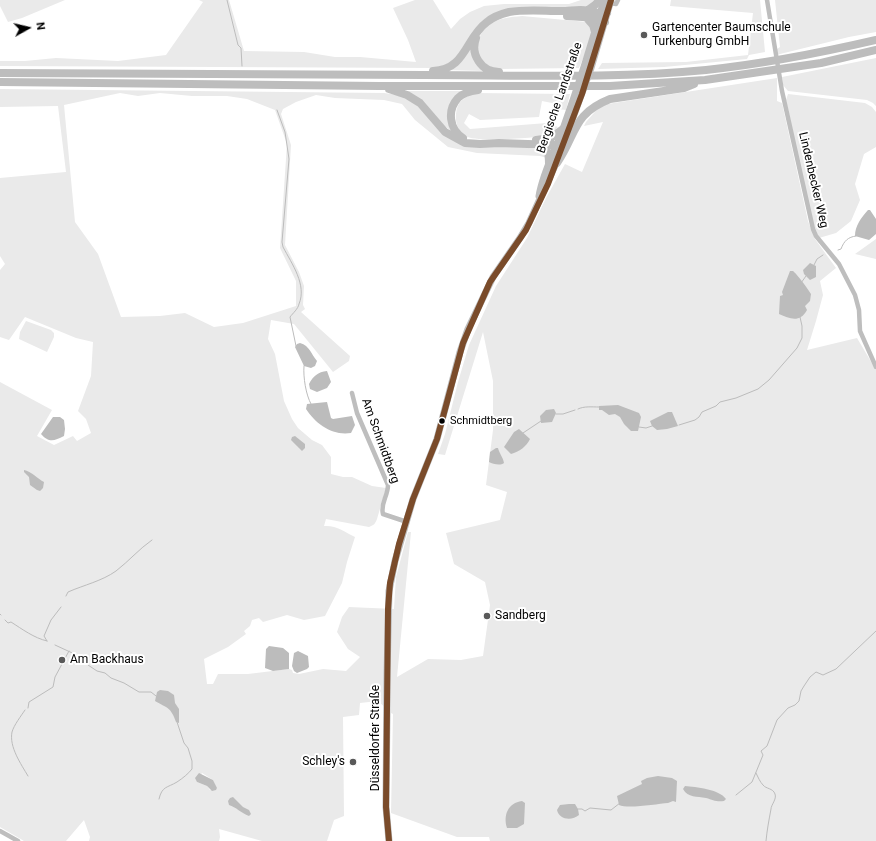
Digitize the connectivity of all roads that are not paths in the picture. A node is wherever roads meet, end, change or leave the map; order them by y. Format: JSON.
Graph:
{"nodes":[{"id":1,"x":600,"y":0,"type":"edge"},
{"id":2,"x":618,"y":0,"type":"edge"},
{"id":3,"x":767,"y":0,"type":"edge"},
{"id":4,"x":608,"y":1,"type":"edge"},
{"id":5,"x":587,"y":13,"type":"junction"},
{"id":6,"x":603,"y":17,"type":"junction"},
{"id":7,"x":595,"y":32,"type":"junction"},
{"id":8,"x":876,"y":40,"type":"edge"},
{"id":9,"x":876,"y":50,"type":"edge"},
{"id":10,"x":587,"y":68,"type":"junction"},
{"id":11,"x":0,"y":73,"type":"edge"},
{"id":12,"x":400,"y":75,"type":"junction"},
{"id":13,"x":513,"y":75,"type":"junction"},
{"id":14,"x":705,"y":80,"type":"junction"},
{"id":15,"x":0,"y":82,"type":"edge"},
{"id":16,"x":379,"y":86,"type":"junction"},
{"id":17,"x":511,"y":87,"type":"junction"},
{"id":18,"x":579,"y":94,"type":"junction"},
{"id":19,"x":563,"y":128,"type":"junction"},
{"id":20,"x":565,"y":141,"type":"junction"},
{"id":21,"x":538,"y":145,"type":"junction"},
{"id":22,"x":556,"y":145,"type":"junction"},
{"id":23,"x":553,"y":164,"type":"junction"},
{"id":24,"x":876,"y":367,"type":"edge"},
{"id":25,"x":352,"y":393,"type":"dead end"},
{"id":26,"x":407,"y":522,"type":"junction"},
{"id":27,"x":387,"y":659,"type":"joint"},
{"id":28,"x":0,"y":831,"type":"edge"},
{"id":29,"x":18,"y":841,"type":"edge"},
{"id":30,"x":389,"y":841,"type":"edge"}],
"edges":[{"from":1,"to":5,"type":"highway"},
{"from":2,"to":4,"type":"street","name":"Bergische Landstraße"},
{"from":3,"to":24,"type":"street","name":"Lindenbecker Weg"},
{"from":4,"to":6,"type":"main road","name":"Bergische Landstraße"},
{"from":5,"to":6,"type":"highway"},
{"from":5,"to":7,"type":"highway"},
{"from":5,"to":12,"type":"highway"},
{"from":5,"to":13,"type":"highway"},
{"from":6,"to":7,"type":"main road","name":"Bergische Landstraße"},
{"from":6,"to":10,"type":"main road","name":"Bergische Landstraße"},
{"from":7,"to":10,"type":"main road","name":"Bergische Landstraße"},
{"from":8,"to":13,"type":"highway"},
{"from":9,"to":14,"type":"highway"},
{"from":10,"to":18,"type":"main road","name":"Bergische Landstraße"},
{"from":11,"to":12,"type":"highway"},
{"from":12,"to":13,"type":"highway"},
{"from":14,"to":17,"type":"highway"},
{"from":14,"to":23,"type":"highway"},
{"from":15,"to":16,"type":"highway"},
{"from":16,"to":17,"type":"highway"},
{"from":16,"to":21,"type":"highway"},
{"from":17,"to":19,"type":"highway"},
{"from":18,"to":19,"type":"main road","name":"Bergische Landstraße"},
{"from":18,"to":20,"type":"main road","name":"Bergische Landstraße"},
{"from":19,"to":22,"type":"main road","name":"Bergische Landstraße"},
{"from":20,"to":22,"type":"highway"},
{"from":20,"to":23,"type":"main road","name":"Bergische Landstraße"},
{"from":21,"to":22,"type":"highway"},
{"from":21,"to":23,"type":"highway"},
{"from":22,"to":23,"type":"main road","name":"Bergische Landstraße"},
{"from":23,"to":26,"type":"main road","name":"Bergische Landstraße"},
{"from":25,"to":26,"type":"street","name":"Am Schmidtberg"},
{"from":26,"to":27,"type":"main road","name":"Bergische Landstraße"},
{"from":27,"to":30,"type":"main road","name":"Düsseldorfer Straße"},
{"from":28,"to":29,"type":"street"}]}
